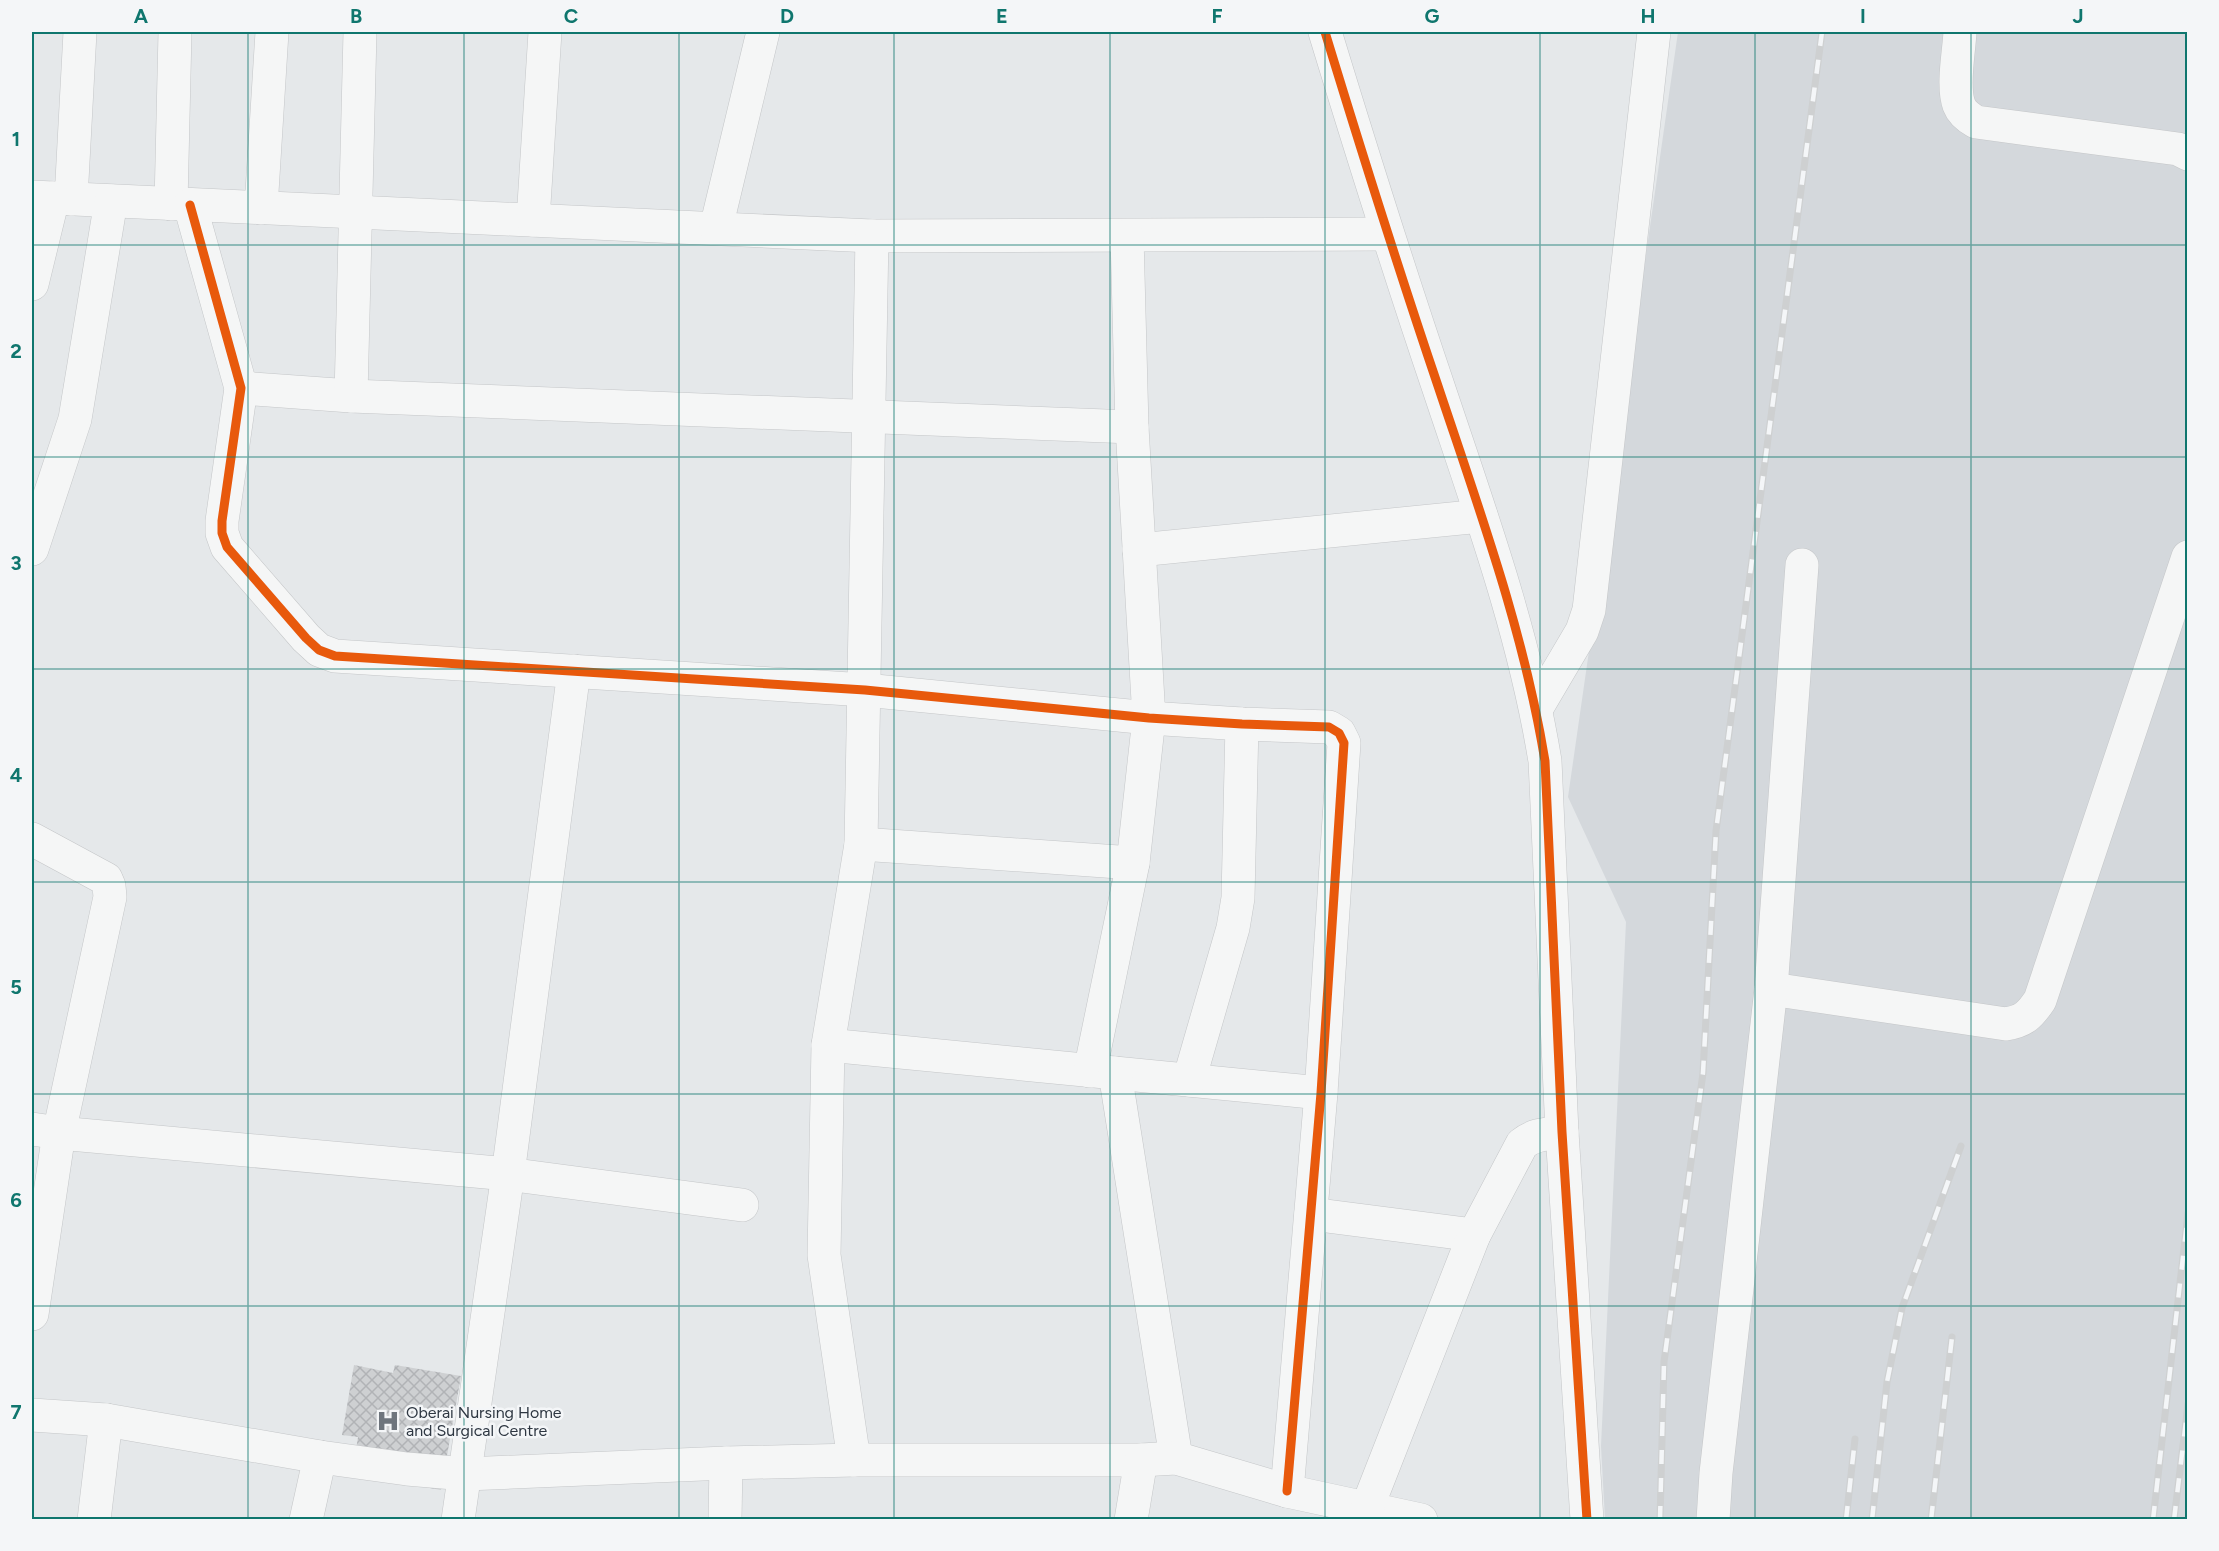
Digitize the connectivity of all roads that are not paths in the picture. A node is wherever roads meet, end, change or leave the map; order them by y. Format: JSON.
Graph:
{"nodes":[{"id":1,"x":80,"y":32,"type":"edge"},
{"id":2,"x":175,"y":32,"type":"edge"},
{"id":3,"x":272,"y":32,"type":"edge"},
{"id":4,"x":360,"y":32,"type":"edge"},
{"id":5,"x":544,"y":32,"type":"edge"},
{"id":6,"x":763,"y":32,"type":"edge"},
{"id":7,"x":1325,"y":32,"type":"edge"},
{"id":8,"x":1654,"y":32,"type":"edge"},
{"id":9,"x":1960,"y":32,"type":"edge"},
{"id":10,"x":2187,"y":154,"type":"edge"},
{"id":11,"x":52,"y":198,"type":"edge"},
{"id":12,"x":111,"y":201,"type":"junction"},
{"id":13,"x":181,"y":204,"type":"junction"},
{"id":14,"x":261,"y":208,"type":"junction"},
{"id":15,"x":355,"y":212,"type":"junction"},
{"id":16,"x":533,"y":220,"type":"junction"},
{"id":17,"x":716,"y":228,"type":"junction"},
{"id":18,"x":1387,"y":234,"type":"junction"},
{"id":19,"x":872,"y":236,"type":"junction"},
{"id":20,"x":1127,"y":236,"type":"junction"},
{"id":21,"x":32,"y":284,"type":"edge"},
{"id":22,"x":242,"y":388,"type":"junction"},
{"id":23,"x":351,"y":396,"type":"junction"},
{"id":24,"x":869,"y":418,"type":"junction"},
{"id":25,"x":1132,"y":427,"type":"junction"},
{"id":26,"x":1481,"y":516,"type":"junction"},
{"id":27,"x":32,"y":549,"type":"edge"},
{"id":28,"x":1139,"y":550,"type":"junction"},
{"id":29,"x":2187,"y":557,"type":"edge"},
{"id":30,"x":1802,"y":566,"type":"dead end"},
{"id":31,"x":574,"y":671,"type":"junction"},
{"id":32,"x":865,"y":690,"type":"junction"},
{"id":33,"x":1536,"y":709,"type":"junction"},
{"id":34,"x":1149,"y":718,"type":"junction"},
{"id":35,"x":1242,"y":724,"type":"junction"},
{"id":36,"x":32,"y":839,"type":"edge"},
{"id":37,"x":861,"y":844,"type":"junction"},
{"id":38,"x":1133,"y":863,"type":"junction"},
{"id":39,"x":1771,"y":989,"type":"junction"},
{"id":40,"x":828,"y":1045,"type":"junction"},
{"id":41,"x":1102,"y":1072,"type":"junction"},
{"id":42,"x":1189,"y":1080,"type":"junction"},
{"id":43,"x":1321,"y":1093,"type":"junction"},
{"id":44,"x":45,"y":1131,"type":"edge"},
{"id":45,"x":1562,"y":1132,"type":"junction"},
{"id":46,"x":508,"y":1174,"type":"junction"},
{"id":47,"x":742,"y":1205,"type":"dead end"},
{"id":48,"x":1311,"y":1214,"type":"junction"},
{"id":49,"x":1474,"y":1235,"type":"junction"},
{"id":50,"x":32,"y":1314,"type":"edge"},
{"id":51,"x":32,"y":1415,"type":"edge"},
{"id":52,"x":106,"y":1420,"type":"junction"},
{"id":53,"x":320,"y":1457,"type":"junction"},
{"id":54,"x":1176,"y":1458,"type":"junction"},
{"id":55,"x":854,"y":1460,"type":"junction"},
{"id":56,"x":1141,"y":1460,"type":"junction"},
{"id":57,"x":726,"y":1463,"type":"junction"},
{"id":58,"x":465,"y":1474,"type":"junction"},
{"id":59,"x":1287,"y":1491,"type":"junction"},
{"id":60,"x":1367,"y":1508,"type":"junction"},
{"id":61,"x":94,"y":1520,"type":"edge"},
{"id":62,"x":306,"y":1520,"type":"edge"},
{"id":63,"x":458,"y":1520,"type":"edge"},
{"id":64,"x":725,"y":1520,"type":"edge"},
{"id":65,"x":1131,"y":1520,"type":"edge"},
{"id":66,"x":1420,"y":1520,"type":"edge"},
{"id":67,"x":1587,"y":1520,"type":"edge"},
{"id":68,"x":1713,"y":1520,"type":"edge"}],
"edges":[{"from":1,"to":11,"type":"street"},
{"from":2,"to":13,"type":"street"},
{"from":3,"to":14,"type":"street"},
{"from":4,"to":15,"type":"street"},
{"from":5,"to":16,"type":"street"},
{"from":6,"to":17,"type":"street"},
{"from":7,"to":18,"type":"street"},
{"from":8,"to":33,"type":"street"},
{"from":9,"to":10,"type":"street"},
{"from":11,"to":12,"type":"street"},
{"from":11,"to":21,"type":"street"},
{"from":12,"to":13,"type":"street"},
{"from":12,"to":27,"type":"street"},
{"from":13,"to":14,"type":"street"},
{"from":13,"to":22,"type":"street"},
{"from":14,"to":15,"type":"street"},
{"from":15,"to":16,"type":"street"},
{"from":15,"to":23,"type":"street"},
{"from":16,"to":17,"type":"street"},
{"from":17,"to":19,"type":"street"},
{"from":18,"to":20,"type":"street"},
{"from":18,"to":26,"type":"street"},
{"from":19,"to":20,"type":"street"},
{"from":19,"to":24,"type":"street"},
{"from":20,"to":25,"type":"street"},
{"from":22,"to":23,"type":"street"},
{"from":22,"to":31,"type":"street"},
{"from":23,"to":24,"type":"street"},
{"from":24,"to":25,"type":"street"},
{"from":24,"to":32,"type":"street"},
{"from":25,"to":28,"type":"street"},
{"from":26,"to":28,"type":"street"},
{"from":26,"to":33,"type":"street"},
{"from":28,"to":34,"type":"street"},
{"from":29,"to":39,"type":"street"},
{"from":30,"to":39,"type":"street"},
{"from":31,"to":32,"type":"street"},
{"from":31,"to":46,"type":"street"},
{"from":32,"to":34,"type":"street"},
{"from":32,"to":37,"type":"street"},
{"from":33,"to":45,"type":"street"},
{"from":34,"to":35,"type":"street"},
{"from":34,"to":38,"type":"street"},
{"from":35,"to":42,"type":"street"},
{"from":35,"to":43,"type":"street"},
{"from":36,"to":44,"type":"street"},
{"from":37,"to":38,"type":"street"},
{"from":37,"to":40,"type":"street"},
{"from":38,"to":41,"type":"street"},
{"from":39,"to":68,"type":"street"},
{"from":40,"to":41,"type":"street"},
{"from":40,"to":55,"type":"street"},
{"from":41,"to":42,"type":"street"},
{"from":41,"to":54,"type":"street"},
{"from":42,"to":43,"type":"street"},
{"from":43,"to":48,"type":"street"},
{"from":44,"to":46,"type":"street"},
{"from":44,"to":50,"type":"street"},
{"from":45,"to":49,"type":"street"},
{"from":45,"to":67,"type":"street"},
{"from":46,"to":47,"type":"street"},
{"from":46,"to":58,"type":"street"},
{"from":48,"to":49,"type":"street"},
{"from":48,"to":59,"type":"street"},
{"from":49,"to":60,"type":"street"},
{"from":51,"to":52,"type":"street"},
{"from":52,"to":53,"type":"street"},
{"from":52,"to":61,"type":"street"},
{"from":53,"to":58,"type":"street"},
{"from":53,"to":62,"type":"street"},
{"from":54,"to":56,"type":"street"},
{"from":54,"to":59,"type":"street"},
{"from":55,"to":56,"type":"street"},
{"from":55,"to":57,"type":"street"},
{"from":56,"to":65,"type":"street"},
{"from":57,"to":58,"type":"street"},
{"from":57,"to":64,"type":"street"},
{"from":58,"to":63,"type":"street"},
{"from":59,"to":60,"type":"street"},
{"from":60,"to":66,"type":"street"}]}
